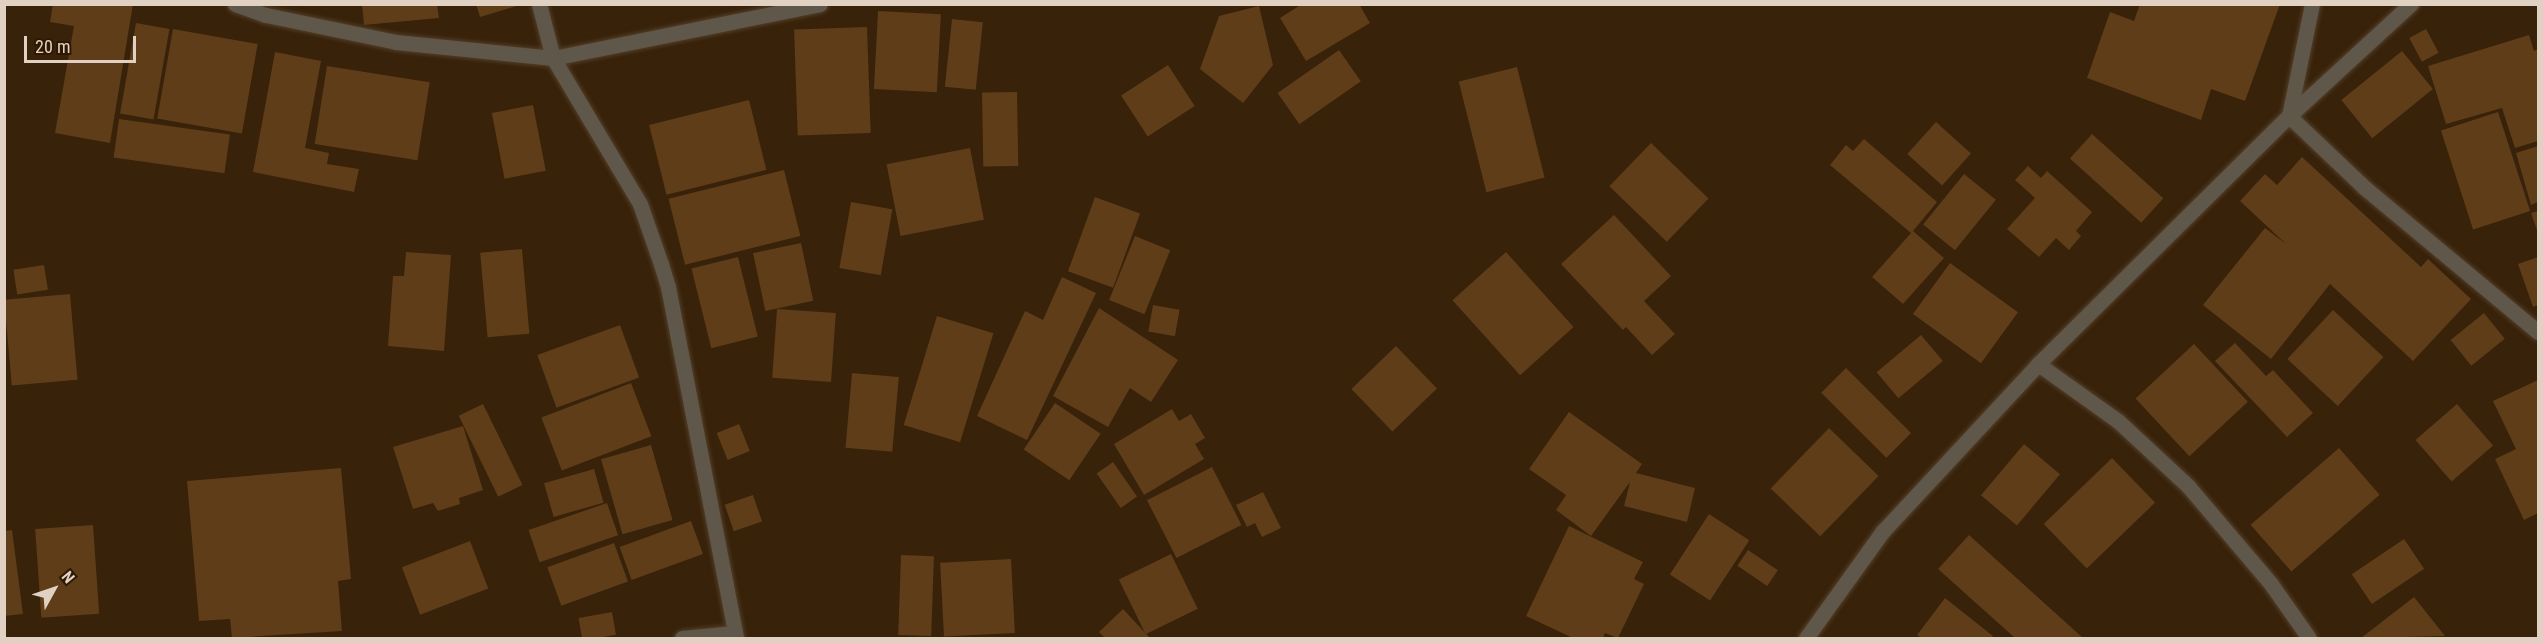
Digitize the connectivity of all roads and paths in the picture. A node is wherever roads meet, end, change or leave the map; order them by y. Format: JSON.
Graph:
{"nodes":[{"id":1,"x":235,"y":4,"type":"edge"},
{"id":2,"x":539,"y":4,"type":"edge"},
{"id":3,"x":820,"y":4,"type":"edge"},
{"id":4,"x":2312,"y":4,"type":"edge"},
{"id":5,"x":2411,"y":4,"type":"edge"},
{"id":6,"x":553,"y":58,"type":"junction"},
{"id":7,"x":2289,"y":116,"type":"junction"},
{"id":8,"x":2538,"y":332,"type":"edge"},
{"id":9,"x":2038,"y":364,"type":"junction"},
{"id":10,"x":735,"y":636,"type":"edge"},
{"id":11,"x":682,"y":639,"type":"edge"},
{"id":12,"x":1806,"y":639,"type":"edge"},
{"id":13,"x":2309,"y":639,"type":"edge"}],
"edges":[{"from":1,"to":6,"type":"street"},
{"from":2,"to":6,"type":"street"},
{"from":3,"to":6,"type":"street"},
{"from":4,"to":7,"type":"street"},
{"from":5,"to":7,"type":"street"},
{"from":6,"to":10,"type":"street"},
{"from":7,"to":8,"type":"street"},
{"from":7,"to":9,"type":"street"},
{"from":9,"to":12,"type":"street"},
{"from":9,"to":13,"type":"street"},
{"from":10,"to":11,"type":"street"}]}
